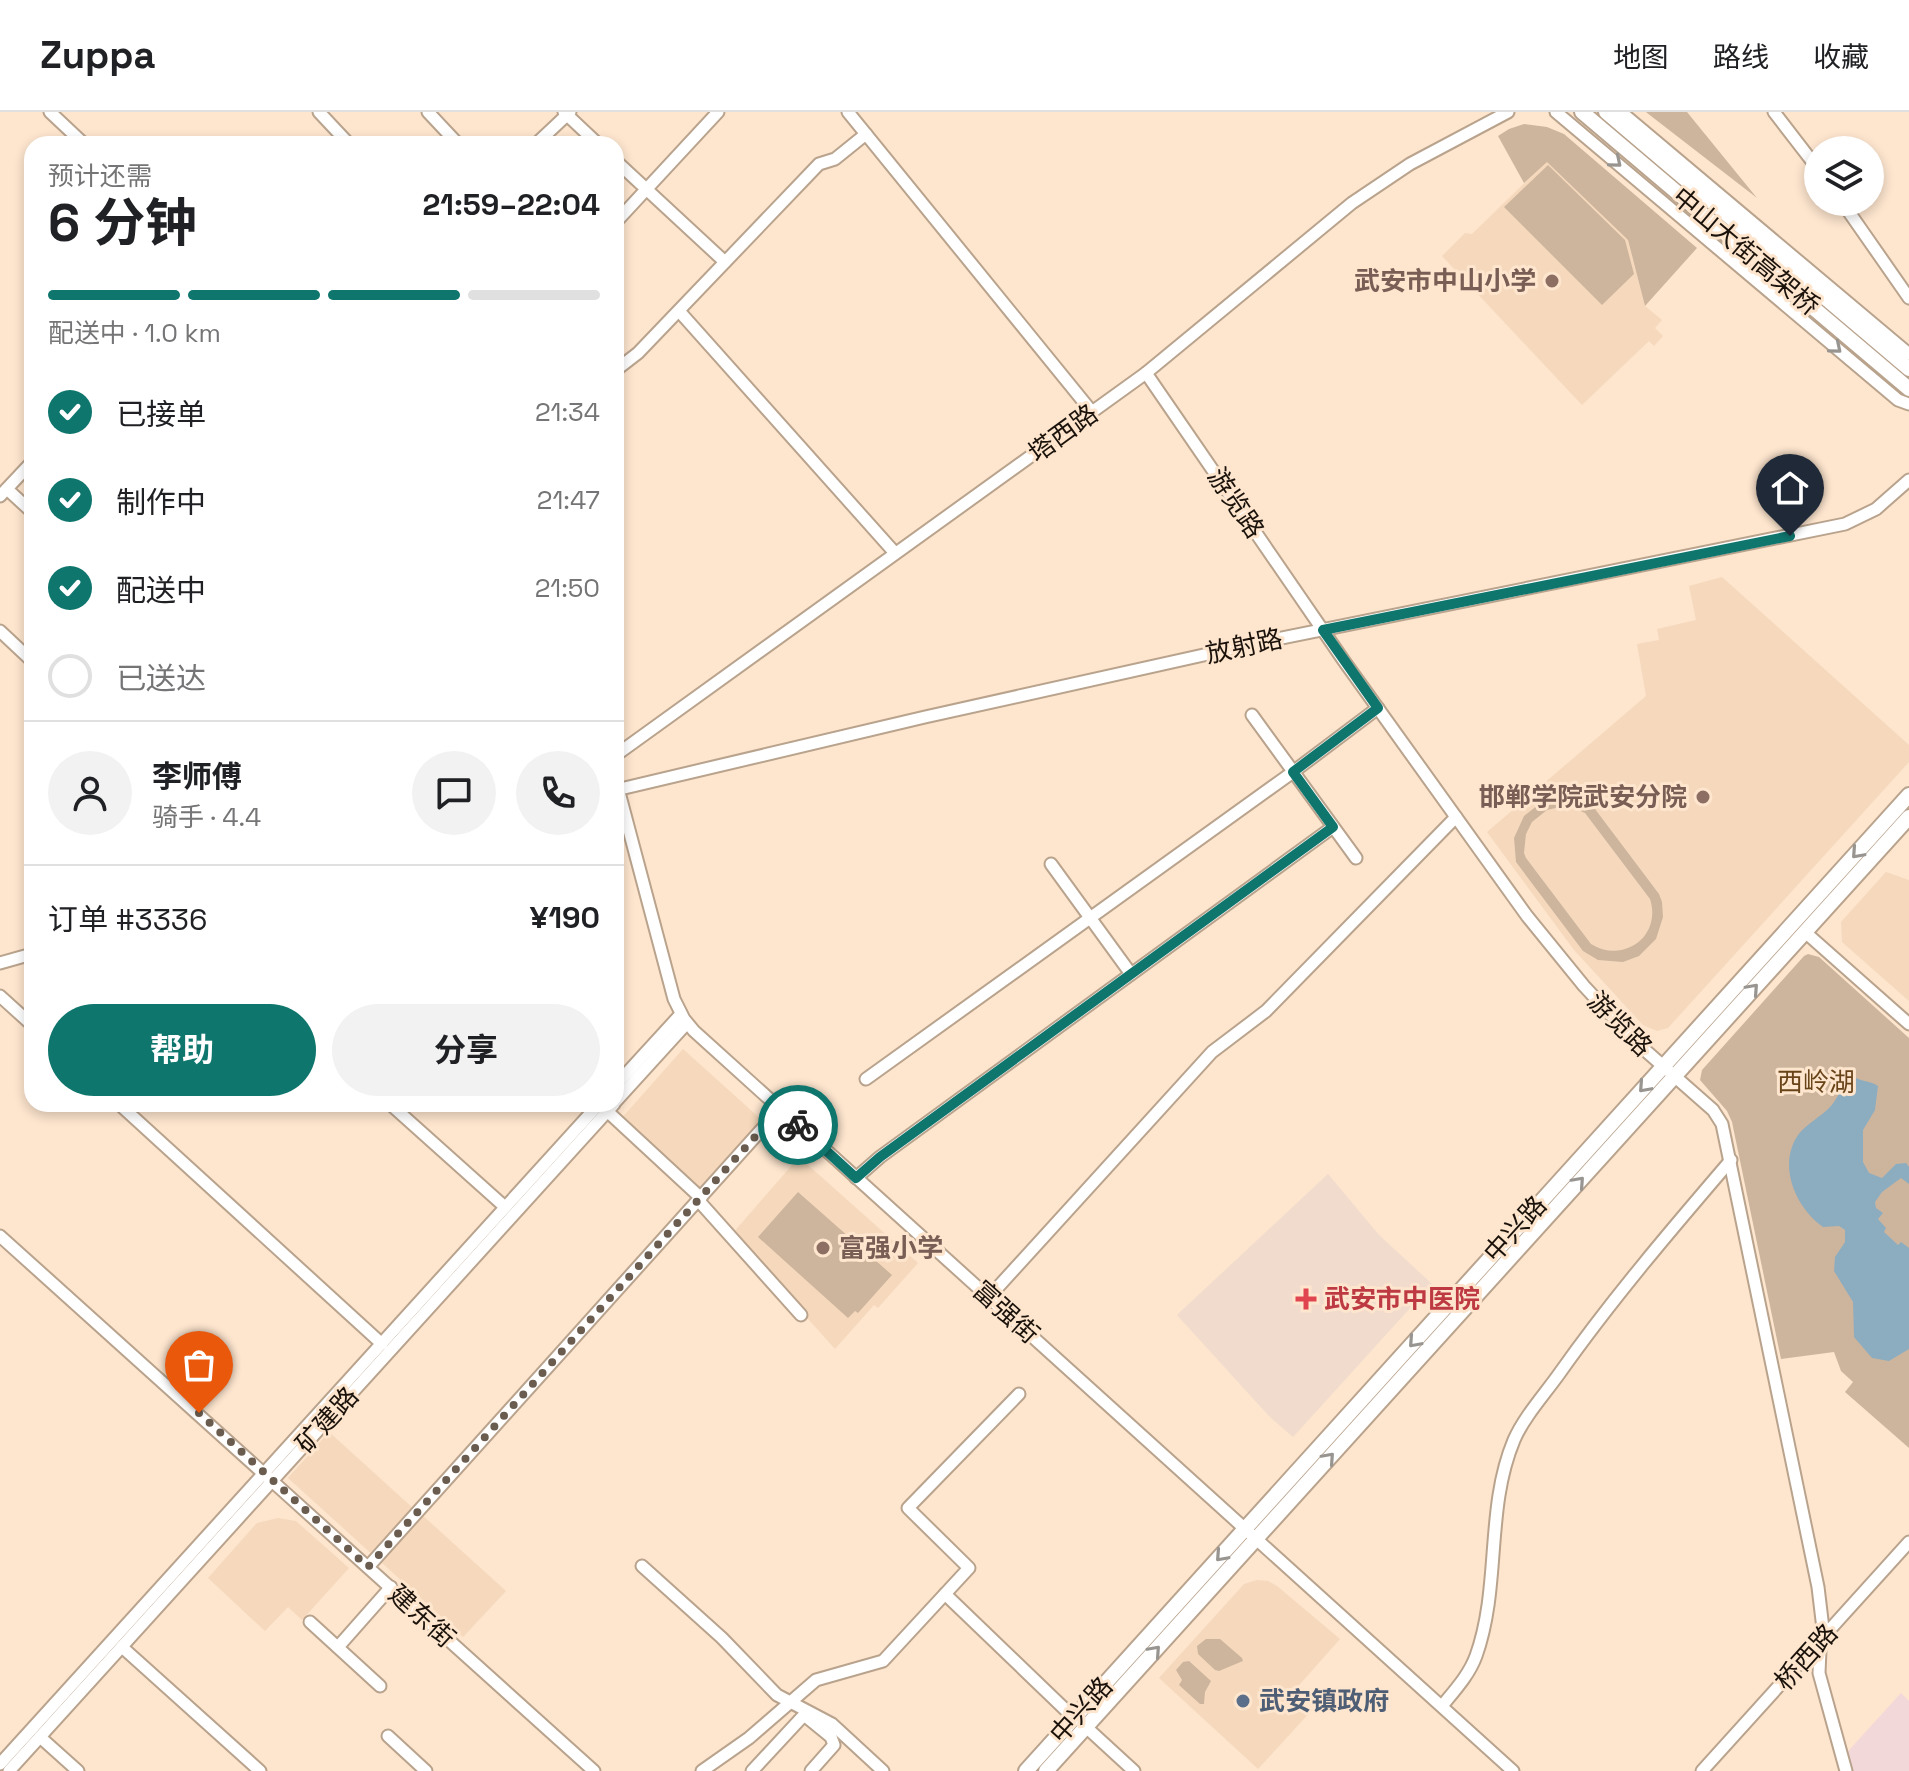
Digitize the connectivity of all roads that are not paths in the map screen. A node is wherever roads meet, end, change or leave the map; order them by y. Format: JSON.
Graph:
{"nodes":[{"id":1,"x":50,"y":112,"type":"edge"},
{"id":2,"x":319,"y":112,"type":"edge"},
{"id":3,"x":428,"y":112,"type":"edge"},
{"id":4,"x":718,"y":112,"type":"edge"},
{"id":5,"x":848,"y":112,"type":"edge"},
{"id":6,"x":1508,"y":112,"type":"edge"},
{"id":7,"x":1556,"y":112,"type":"edge"},
{"id":8,"x":1582,"y":112,"type":"edge"},
{"id":9,"x":1606,"y":112,"type":"edge"},
{"id":10,"x":1621,"y":112,"type":"edge"},
{"id":11,"x":1774,"y":112,"type":"edge"},
{"id":12,"x":567,"y":113,"type":"edge"},
{"id":13,"x":866,"y":134,"type":"junction"},
{"id":14,"x":76,"y":136,"type":"edge"},
{"id":15,"x":342,"y":136,"type":"edge"},
{"id":16,"x":450,"y":136,"type":"edge"},
{"id":17,"x":544,"y":136,"type":"edge"},
{"id":18,"x":590,"y":136,"type":"edge"},
{"id":19,"x":1804,"y":151,"type":"edge"},
{"id":20,"x":624,"y":169,"type":"edge"},
{"id":21,"x":646,"y":190,"type":"junction"},
{"id":22,"x":624,"y":213,"type":"edge"},
{"id":23,"x":1852,"y":216,"type":"edge"},
{"id":24,"x":725,"y":262,"type":"junction"},
{"id":25,"x":1909,"y":298,"type":"edge"},
{"id":26,"x":679,"y":311,"type":"junction"},
{"id":27,"x":1909,"y":354,"type":"edge"},
{"id":28,"x":624,"y":359,"type":"edge"},
{"id":29,"x":627,"y":362,"type":"junction"},
{"id":30,"x":624,"y":364,"type":"edge"},
{"id":31,"x":1909,"y":369,"type":"edge"},
{"id":32,"x":1146,"y":373,"type":"junction"},
{"id":33,"x":1909,"y":389,"type":"edge"},
{"id":34,"x":1909,"y":404,"type":"edge"},
{"id":35,"x":1092,"y":412,"type":"junction"},
{"id":36,"x":24,"y":471,"type":"edge"},
{"id":37,"x":1909,"y":480,"type":"edge"},
{"id":38,"x":4,"y":492,"type":"edge"},
{"id":39,"x":24,"y":506,"type":"edge"},
{"id":40,"x":895,"y":553,"type":"junction"},
{"id":41,"x":1323,"y":630,"type":"junction"},
{"id":42,"x":0,"y":631,"type":"edge"},
{"id":43,"x":24,"y":654,"type":"edge"},
{"id":44,"x":1378,"y":708,"type":"junction"},
{"id":45,"x":1252,"y":715,"type":"dead end"},
{"id":46,"x":624,"y":749,"type":"edge"},
{"id":47,"x":1293,"y":772,"type":"junction"},
{"id":48,"x":624,"y":785,"type":"edge"},
{"id":49,"x":1909,"y":795,"type":"edge"},
{"id":50,"x":624,"y":813,"type":"edge"},
{"id":51,"x":1456,"y":817,"type":"junction"},
{"id":52,"x":1909,"y":817,"type":"edge"},
{"id":53,"x":1333,"y":827,"type":"junction"},
{"id":54,"x":1356,"y":858,"type":"dead end"},
{"id":55,"x":1051,"y":864,"type":"dead end"},
{"id":56,"x":1090,"y":918,"type":"junction"},
{"id":57,"x":1805,"y":932,"type":"junction"},
{"id":58,"x":24,"y":956,"type":"edge"},
{"id":59,"x":0,"y":963,"type":"edge"},
{"id":60,"x":1131,"y":974,"type":"junction"},
{"id":61,"x":0,"y":996,"type":"edge"},
{"id":62,"x":24,"y":1018,"type":"edge"},
{"id":63,"x":684,"y":1018,"type":"junction"},
{"id":64,"x":1909,"y":1024,"type":"edge"},
{"id":65,"x":1669,"y":1071,"type":"junction"},
{"id":66,"x":624,"y":1077,"type":"edge"},
{"id":67,"x":866,"y":1079,"type":"dead end"},
{"id":68,"x":624,"y":1088,"type":"edge"},
{"id":69,"x":780,"y":1109,"type":"junction"},
{"id":70,"x":128,"y":1112,"type":"edge"},
{"id":71,"x":399,"y":1112,"type":"edge"},
{"id":72,"x":602,"y":1112,"type":"edge"},
{"id":73,"x":603,"y":1112,"type":"edge"},
{"id":74,"x":616,"y":1112,"type":"edge"},
{"id":75,"x":1731,"y":1160,"type":"junction"},
{"id":76,"x":856,"y":1178,"type":"junction"},
{"id":77,"x":699,"y":1199,"type":"junction"},
{"id":78,"x":505,"y":1207,"type":"junction"},
{"id":79,"x":0,"y":1236,"type":"edge"},
{"id":80,"x":989,"y":1297,"type":"junction"},
{"id":81,"x":801,"y":1315,"type":"dead end"},
{"id":82,"x":382,"y":1344,"type":"junction"},
{"id":83,"x":1019,"y":1394,"type":"dead end"},
{"id":84,"x":269,"y":1476,"type":"junction"},
{"id":85,"x":1251,"y":1533,"type":"junction"},
{"id":86,"x":1909,"y":1542,"type":"edge"},
{"id":87,"x":642,"y":1566,"type":"dead end"},
{"id":88,"x":368,"y":1567,"type":"junction"},
{"id":89,"x":391,"y":1587,"type":"junction"},
{"id":90,"x":945,"y":1594,"type":"junction"},
{"id":91,"x":310,"y":1622,"type":"dead end"},
{"id":92,"x":1824,"y":1637,"type":"junction"},
{"id":93,"x":122,"y":1647,"type":"junction"},
{"id":94,"x":338,"y":1647,"type":"junction"},
{"id":95,"x":380,"y":1686,"type":"dead end"},
{"id":96,"x":789,"y":1702,"type":"junction"},
{"id":97,"x":1442,"y":1706,"type":"junction"},
{"id":98,"x":1080,"y":1722,"type":"junction"},
{"id":99,"x":388,"y":1736,"type":"dead end"},
{"id":100,"x":40,"y":1737,"type":"junction"},
{"id":101,"x":0,"y":1764,"type":"edge"},
{"id":102,"x":9,"y":1771,"type":"edge"},
{"id":103,"x":78,"y":1771,"type":"edge"},
{"id":104,"x":260,"y":1771,"type":"edge"},
{"id":105,"x":426,"y":1771,"type":"edge"},
{"id":106,"x":594,"y":1771,"type":"edge"},
{"id":107,"x":702,"y":1771,"type":"edge"},
{"id":108,"x":752,"y":1771,"type":"edge"},
{"id":109,"x":811,"y":1771,"type":"edge"},
{"id":110,"x":883,"y":1771,"type":"edge"},
{"id":111,"x":1026,"y":1771,"type":"edge"},
{"id":112,"x":1046,"y":1771,"type":"edge"},
{"id":113,"x":1134,"y":1771,"type":"edge"},
{"id":114,"x":1513,"y":1771,"type":"edge"},
{"id":115,"x":1702,"y":1771,"type":"edge"},
{"id":116,"x":1846,"y":1771,"type":"edge"}],
"edges":[{"from":1,"to":14,"type":"street"},
{"from":2,"to":15,"type":"street"},
{"from":3,"to":16,"type":"street"},
{"from":4,"to":21,"type":"street"},
{"from":5,"to":13,"type":"street"},
{"from":6,"to":32,"type":"street","name":"塔西路"},
{"from":7,"to":34,"type":"street","one_way":true},
{"from":8,"to":33,"type":"main road","name":"中山大街高架桥"},
{"from":9,"to":31,"type":"main road","name":"中山大街高架桥"},
{"from":10,"to":27,"type":"street"},
{"from":11,"to":19,"type":"street"},
{"from":12,"to":17,"type":"street"},
{"from":12,"to":18,"type":"street"},
{"from":13,"to":24,"type":"street"},
{"from":13,"to":35,"type":"street"},
{"from":20,"to":21,"type":"street"},
{"from":21,"to":22,"type":"street"},
{"from":21,"to":24,"type":"street"},
{"from":23,"to":25,"type":"street"},
{"from":24,"to":26,"type":"street"},
{"from":26,"to":29,"type":"street"},
{"from":26,"to":40,"type":"street"},
{"from":28,"to":29,"type":"street"},
{"from":29,"to":30,"type":"street"},
{"from":32,"to":35,"type":"street","name":"塔西路"},
{"from":32,"to":41,"type":"street","name":"游览路"},
{"from":35,"to":40,"type":"street","name":"塔西路"},
{"from":36,"to":38,"type":"street"},
{"from":37,"to":41,"type":"street","name":"放射路"},
{"from":38,"to":39,"type":"street"},
{"from":40,"to":46,"type":"street","name":"塔西路"},
{"from":41,"to":44,"type":"street","name":"游览路"},
{"from":41,"to":48,"type":"street","name":"放射路"},
{"from":42,"to":43,"type":"street"},
{"from":44,"to":47,"type":"street"},
{"from":44,"to":51,"type":"street","name":"游览路"},
{"from":45,"to":47,"type":"street"},
{"from":47,"to":53,"type":"street"},
{"from":47,"to":56,"type":"street"},
{"from":49,"to":65,"type":"main road","name":"中兴路","one_way":true},
{"from":50,"to":63,"type":"street","name":"富强街"},
{"from":51,"to":65,"type":"street","name":"游览路"},
{"from":51,"to":80,"type":"street"},
{"from":52,"to":57,"type":"main road","name":"中兴路"},
{"from":53,"to":54,"type":"street"},
{"from":53,"to":60,"type":"street"},
{"from":55,"to":56,"type":"street"},
{"from":56,"to":60,"type":"street"},
{"from":56,"to":67,"type":"street"},
{"from":57,"to":64,"type":"street"},
{"from":65,"to":57,"type":"main road","name":"中兴路","one_way":true},
{"from":58,"to":59,"type":"street"},
{"from":60,"to":76,"type":"street"},
{"from":61,"to":62,"type":"street"},
{"from":63,"to":66,"type":"street"},
{"from":63,"to":68,"type":"street","name":"矿建路"},
{"from":63,"to":69,"type":"street","name":"富强街"},
{"from":65,"to":75,"type":"street","name":"游览路"},
{"from":65,"to":85,"type":"main road","name":"中兴路"},
{"from":69,"to":76,"type":"street","name":"富强街"},
{"from":69,"to":77,"type":"street"},
{"from":70,"to":82,"type":"street"},
{"from":71,"to":78,"type":"street"},
{"from":72,"to":78,"type":"street","name":"矿建路"},
{"from":73,"to":84,"type":"street","name":"矿建路"},
{"from":74,"to":77,"type":"street"},
{"from":75,"to":92,"type":"street","name":"游览路"},
{"from":75,"to":97,"type":"street"},
{"from":76,"to":80,"type":"street","name":"富强街"},
{"from":77,"to":81,"type":"street"},
{"from":77,"to":88,"type":"street"},
{"from":78,"to":82,"type":"street","name":"矿建路"},
{"from":79,"to":84,"type":"street","name":"建东街"},
{"from":80,"to":85,"type":"street","name":"富强街"},
{"from":82,"to":84,"type":"street","name":"矿建路"},
{"from":83,"to":90,"type":"street"},
{"from":84,"to":88,"type":"street","name":"建东街"},
{"from":84,"to":93,"type":"street","name":"矿建路"},
{"from":84,"to":101,"type":"street","name":"矿建路"},
{"from":85,"to":97,"type":"street","name":"富强街"},
{"from":85,"to":98,"type":"main road","name":"中兴路"},
{"from":86,"to":92,"type":"street","name":"桥西路"},
{"from":87,"to":96,"type":"street"},
{"from":88,"to":89,"type":"street","name":"建东街"},
{"from":89,"to":94,"type":"street"},
{"from":89,"to":106,"type":"street","name":"建东街"},
{"from":90,"to":96,"type":"street"},
{"from":90,"to":98,"type":"street"},
{"from":91,"to":94,"type":"street"},
{"from":92,"to":115,"type":"street","name":"桥西路"},
{"from":92,"to":116,"type":"street","name":"游览路"},
{"from":93,"to":100,"type":"street","name":"矿建路"},
{"from":93,"to":104,"type":"street"},
{"from":94,"to":95,"type":"street"},
{"from":96,"to":107,"type":"street"},
{"from":96,"to":110,"type":"street"},
{"from":97,"to":114,"type":"street","name":"富强街"},
{"from":98,"to":111,"type":"main road","name":"中兴路"},
{"from":98,"to":112,"type":"main road","name":"中兴路"},
{"from":98,"to":113,"type":"street"},
{"from":99,"to":105,"type":"street"},
{"from":100,"to":102,"type":"street","name":"矿建路"},
{"from":100,"to":103,"type":"street"},
{"from":108,"to":109,"type":"street"}]}
